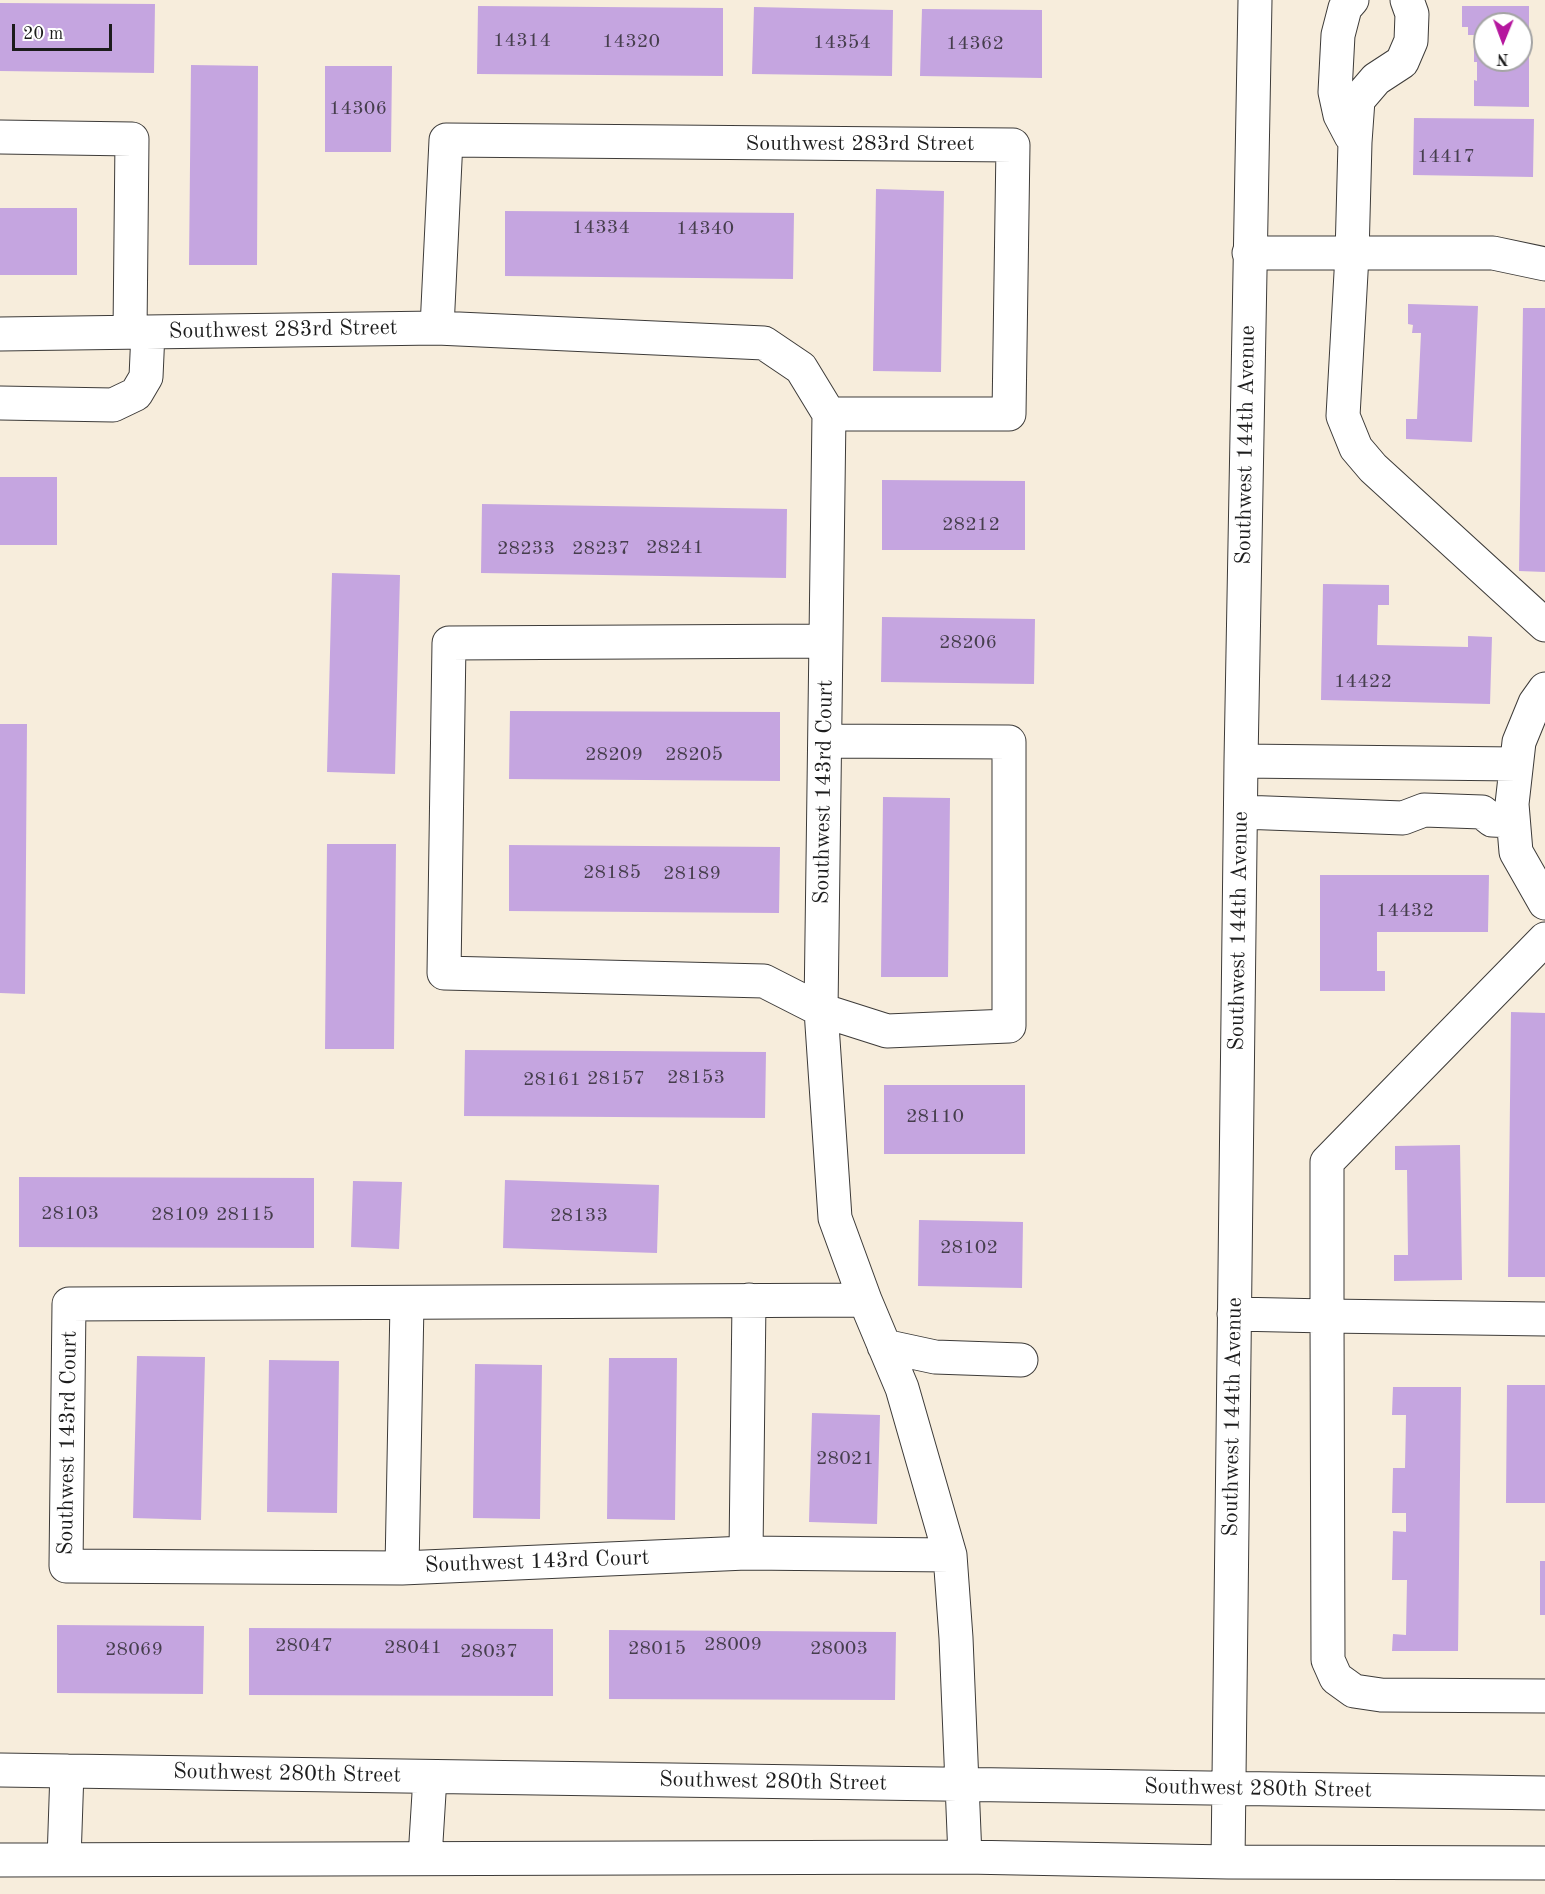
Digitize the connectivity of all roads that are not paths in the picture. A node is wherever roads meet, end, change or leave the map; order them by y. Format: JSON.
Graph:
{"nodes":[{"id":1,"x":1255,"y":0,"type":"edge"},
{"id":2,"x":1352,"y":0,"type":"edge"},
{"id":3,"x":1407,"y":0,"type":"edge"},
{"id":4,"x":0,"y":137,"type":"edge"},
{"id":5,"x":1354,"y":142,"type":"junction"},
{"id":6,"x":1249,"y":253,"type":"junction"},
{"id":7,"x":1352,"y":255,"type":"junction"},
{"id":8,"x":1545,"y":264,"type":"edge"},
{"id":9,"x":437,"y":328,"type":"junction"},
{"id":10,"x":139,"y":332,"type":"junction"},
{"id":11,"x":0,"y":334,"type":"edge"},
{"id":12,"x":0,"y":403,"type":"edge"},
{"id":13,"x":829,"y":414,"type":"junction"},
{"id":14,"x":1545,"y":625,"type":"edge"},
{"id":15,"x":826,"y":641,"type":"junction"},
{"id":16,"x":1545,"y":689,"type":"edge"},
{"id":17,"x":825,"y":741,"type":"junction"},
{"id":18,"x":1241,"y":761,"type":"junction"},
{"id":19,"x":1428,"y":763,"type":"junction"},
{"id":20,"x":1516,"y":764,"type":"junction"},
{"id":21,"x":1241,"y":812,"type":"junction"},
{"id":22,"x":1414,"y":814,"type":"junction"},
{"id":23,"x":1502,"y":821,"type":"junction"},
{"id":24,"x":1545,"y":903,"type":"edge"},
{"id":25,"x":1545,"y":939,"type":"edge"},
{"id":26,"x":821,"y":1010,"type":"junction"},
{"id":27,"x":748,"y":1300,"type":"junction"},
{"id":28,"x":865,"y":1300,"type":"junction"},
{"id":29,"x":407,"y":1303,"type":"junction"},
{"id":30,"x":1234,"y":1314,"type":"junction"},
{"id":31,"x":1327,"y":1316,"type":"junction"},
{"id":32,"x":1545,"y":1319,"type":"edge"},
{"id":33,"x":884,"y":1346,"type":"junction"},
{"id":34,"x":1021,"y":1360,"type":"dead end"},
{"id":35,"x":746,"y":1553,"type":"junction"},
{"id":36,"x":950,"y":1555,"type":"junction"},
{"id":37,"x":402,"y":1568,"type":"junction"},
{"id":38,"x":1545,"y":1696,"type":"edge"},
{"id":39,"x":0,"y":1770,"type":"edge"},
{"id":40,"x":67,"y":1771,"type":"junction"},
{"id":41,"x":430,"y":1777,"type":"junction"},
{"id":42,"x":962,"y":1784,"type":"junction"},
{"id":43,"x":1230,"y":1790,"type":"junction"},
{"id":44,"x":1545,"y":1793,"type":"edge"},
{"id":45,"x":965,"y":1857,"type":"junction"},
{"id":46,"x":425,"y":1858,"type":"junction"},
{"id":47,"x":0,"y":1860,"type":"edge"},
{"id":48,"x":64,"y":1860,"type":"junction"},
{"id":49,"x":1228,"y":1862,"type":"junction"},
{"id":50,"x":1545,"y":1863,"type":"edge"}],
"edges":[{"from":1,"to":6,"type":"street","name":"Southwest 144th Avenue"},
{"from":2,"to":5,"type":"street"},
{"from":3,"to":5,"type":"street"},
{"from":4,"to":10,"type":"street"},
{"from":5,"to":7,"type":"street"},
{"from":6,"to":7,"type":"street"},
{"from":6,"to":18,"type":"street","name":"Southwest 144th Avenue"},
{"from":7,"to":8,"type":"street"},
{"from":7,"to":14,"type":"street"},
{"from":9,"to":10,"type":"street","name":"Southwest 283rd Street"},
{"from":9,"to":13,"type":"street","name":"Southwest 283rd Street"},
{"from":9,"to":13,"type":"street","name":"Southwest 283rd Street"},
{"from":10,"to":11,"type":"street","name":"Southwest 283rd Street"},
{"from":10,"to":12,"type":"street"},
{"from":13,"to":15,"type":"street","name":"Southwest 143rd Court"},
{"from":15,"to":17,"type":"street","name":"Southwest 143rd Court"},
{"from":15,"to":26,"type":"street"},
{"from":16,"to":20,"type":"street"},
{"from":17,"to":26,"type":"street","name":"Southwest 143rd Court"},
{"from":17,"to":26,"type":"street"},
{"from":18,"to":19,"type":"street"},
{"from":18,"to":21,"type":"street","name":"Southwest 144th Avenue"},
{"from":19,"to":20,"type":"street"},
{"from":19,"to":22,"type":"street"},
{"from":20,"to":23,"type":"street"},
{"from":21,"to":22,"type":"street"},
{"from":21,"to":30,"type":"street","name":"Southwest 144th Avenue"},
{"from":22,"to":23,"type":"street"},
{"from":23,"to":24,"type":"street"},
{"from":25,"to":31,"type":"street"},
{"from":26,"to":28,"type":"street","name":"Southwest 143rd Court"},
{"from":27,"to":28,"type":"street","name":"Southwest 143rd Court"},
{"from":27,"to":29,"type":"street","name":"Southwest 143rd Court"},
{"from":27,"to":35,"type":"street"},
{"from":28,"to":33,"type":"street","name":"Southwest 143rd Court"},
{"from":29,"to":37,"type":"street"},
{"from":29,"to":37,"type":"street","name":"Southwest 143rd Court"},
{"from":30,"to":31,"type":"street"},
{"from":30,"to":43,"type":"street","name":"Southwest 144th Avenue"},
{"from":31,"to":32,"type":"street"},
{"from":31,"to":38,"type":"street"},
{"from":33,"to":34,"type":"street"},
{"from":33,"to":36,"type":"street","name":"Southwest 143rd Court"},
{"from":35,"to":36,"type":"street","name":"Southwest 143rd Court"},
{"from":35,"to":37,"type":"street","name":"Southwest 143rd Court"},
{"from":36,"to":42,"type":"street","name":"Southwest 143rd Court"},
{"from":39,"to":40,"type":"street","name":"Southwest 280th Street"},
{"from":40,"to":41,"type":"street","name":"Southwest 280th Street"},
{"from":40,"to":48,"type":"street"},
{"from":41,"to":42,"type":"street","name":"Southwest 280th Street"},
{"from":41,"to":46,"type":"street"},
{"from":42,"to":43,"type":"street","name":"Southwest 280th Street"},
{"from":42,"to":45,"type":"street","name":"Southwest 143rd Court"},
{"from":43,"to":44,"type":"street","name":"Southwest 280th Street"},
{"from":43,"to":49,"type":"street","name":"Southwest 144th Avenue"},
{"from":45,"to":46,"type":"street"},
{"from":45,"to":49,"type":"street"},
{"from":46,"to":48,"type":"street"},
{"from":47,"to":48,"type":"street"},
{"from":49,"to":50,"type":"street"}]}
